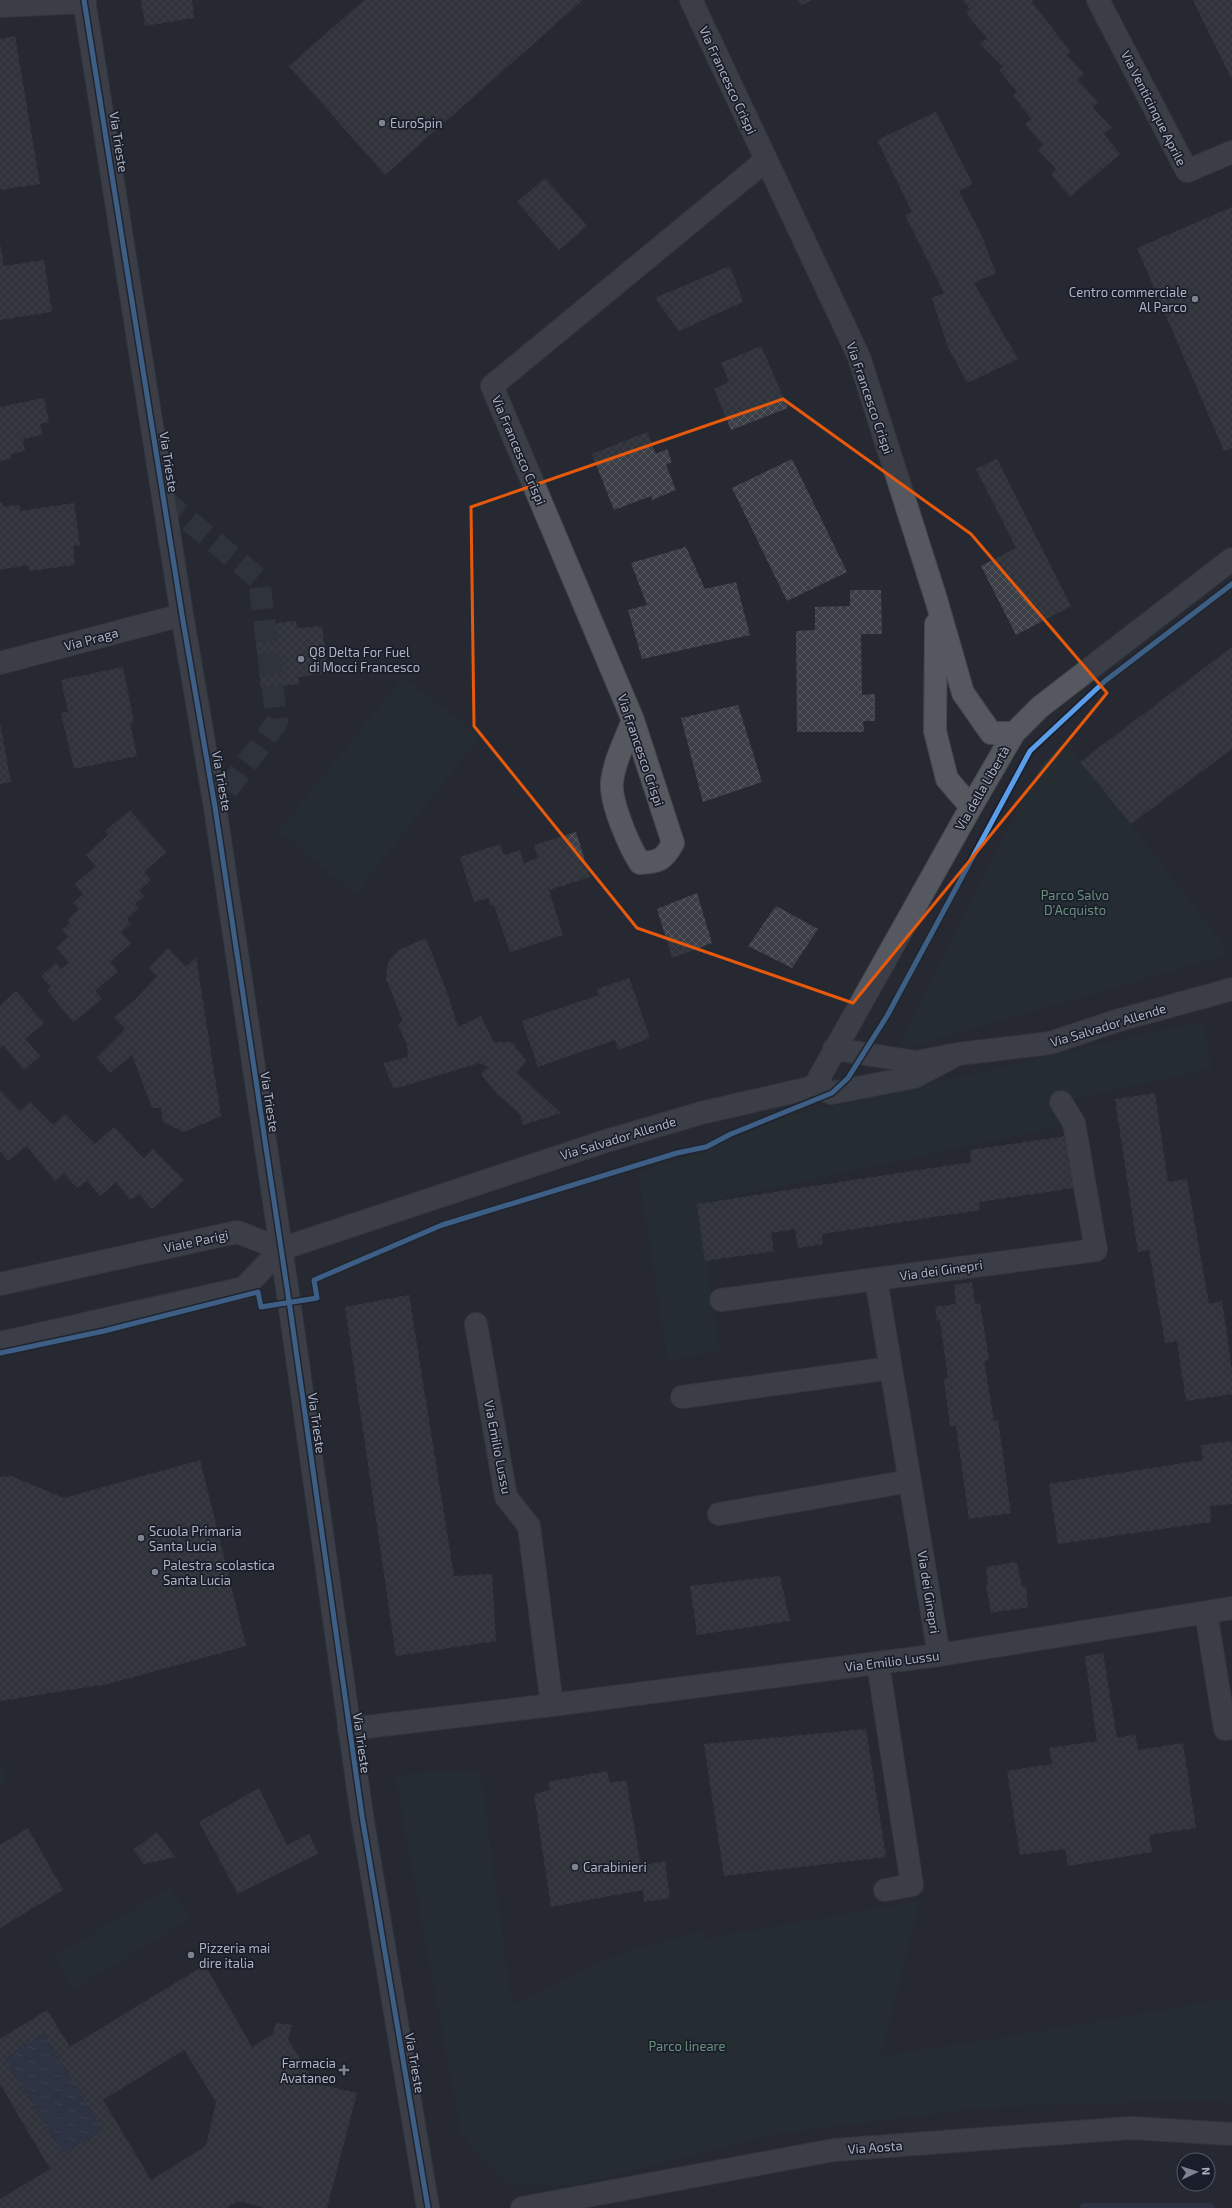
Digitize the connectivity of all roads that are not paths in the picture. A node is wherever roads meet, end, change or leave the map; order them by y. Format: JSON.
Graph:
{"nodes":[{"id":1,"x":691,"y":0,"type":"edge"},
{"id":2,"x":1098,"y":0,"type":"edge"},
{"id":3,"x":84,"y":1,"type":"edge"},
{"id":4,"x":0,"y":6,"type":"edge"},
{"id":5,"x":1232,"y":152,"type":"edge"},
{"id":6,"x":765,"y":161,"type":"junction"},
{"id":7,"x":1232,"y":559,"type":"edge"},
{"id":8,"x":936,"y":599,"type":"junction"},
{"id":9,"x":182,"y":615,"type":"junction"},
{"id":10,"x":0,"y":663,"type":"edge"},
{"id":11,"x":633,"y":720,"type":"junction"},
{"id":12,"x":1014,"y":733,"type":"junction"},
{"id":13,"x":971,"y":807,"type":"junction"},
{"id":14,"x":1232,"y":989,"type":"edge"},
{"id":15,"x":834,"y":1049,"type":"junction"},
{"id":16,"x":958,"y":1054,"type":"junction"},
{"id":17,"x":814,"y":1087,"type":"junction"},
{"id":18,"x":1061,"y":1102,"type":"dead end"},
{"id":19,"x":281,"y":1249,"type":"junction"},
{"id":20,"x":876,"y":1279,"type":"junction"},
{"id":21,"x":0,"y":1284,"type":"edge"},
{"id":22,"x":721,"y":1300,"type":"dead end"},
{"id":23,"x":476,"y":1324,"type":"dead end"},
{"id":24,"x":0,"y":1343,"type":"edge"},
{"id":25,"x":891,"y":1368,"type":"junction"},
{"id":26,"x":682,"y":1397,"type":"dead end"},
{"id":27,"x":910,"y":1481,"type":"junction"},
{"id":28,"x":719,"y":1514,"type":"dead end"},
{"id":29,"x":1232,"y":1608,"type":"edge"},
{"id":30,"x":1206,"y":1613,"type":"junction"},
{"id":31,"x":939,"y":1655,"type":"junction"},
{"id":32,"x":878,"y":1663,"type":"junction"},
{"id":33,"x":552,"y":1705,"type":"junction"},
{"id":34,"x":1232,"y":1728,"type":"edge"},
{"id":35,"x":349,"y":1729,"type":"junction"},
{"id":36,"x":885,"y":1890,"type":"dead end"},
{"id":37,"x":1232,"y":2134,"type":"edge"},
{"id":38,"x":428,"y":2208,"type":"edge"},
{"id":39,"x":522,"y":2208,"type":"edge"}],
"edges":[{"from":1,"to":6,"type":"street","name":"Via Francesco Crispi"},
{"from":2,"to":5,"type":"street","name":"Via Venticinque Aprile"},
{"from":3,"to":4,"type":"street"},
{"from":3,"to":9,"type":"street","name":"Via Trieste"},
{"from":6,"to":8,"type":"street","name":"Via Francesco Crispi"},
{"from":6,"to":11,"type":"street","name":"Via Francesco Crispi"},
{"from":7,"to":12,"type":"street","name":"Via della Libertà"},
{"from":8,"to":12,"type":"street","name":"Via Francesco Crispi"},
{"from":8,"to":13,"type":"street"},
{"from":9,"to":10,"type":"street","name":"Via Praga"},
{"from":9,"to":19,"type":"street","name":"Via Trieste"},
{"from":11,"to":11,"type":"street","name":"Via Francesco Crispi"},
{"from":12,"to":13,"type":"street","name":"Via della Libertà"},
{"from":13,"to":15,"type":"street","name":"Via della Libertà"},
{"from":14,"to":16,"type":"street","name":"Via Salvador Allende"},
{"from":15,"to":16,"type":"street","name":"Via Salvador Allende"},
{"from":15,"to":17,"type":"street","name":"Via della Libertà"},
{"from":16,"to":17,"type":"street","name":"Via Salvador Allende"},
{"from":17,"to":19,"type":"street","name":"Via Salvador Allende"},
{"from":18,"to":20,"type":"street","name":"Via dei Ginepri"},
{"from":19,"to":21,"type":"street","name":"Viale Parigi"},
{"from":19,"to":24,"type":"street"},
{"from":19,"to":35,"type":"street","name":"Via Trieste"},
{"from":20,"to":22,"type":"street"},
{"from":20,"to":25,"type":"street","name":"Via dei Ginepri"},
{"from":23,"to":33,"type":"street","name":"Via Emilio Lussu"},
{"from":25,"to":26,"type":"street"},
{"from":25,"to":27,"type":"street","name":"Via dei Ginepri"},
{"from":27,"to":28,"type":"street"},
{"from":27,"to":31,"type":"street","name":"Via dei Ginepri"},
{"from":29,"to":30,"type":"street","name":"Via Emilio Lussu"},
{"from":30,"to":31,"type":"street","name":"Via Emilio Lussu"},
{"from":30,"to":34,"type":"street"},
{"from":31,"to":32,"type":"street","name":"Via Emilio Lussu"},
{"from":32,"to":33,"type":"street","name":"Via Emilio Lussu"},
{"from":32,"to":36,"type":"street"},
{"from":33,"to":35,"type":"street","name":"Via Emilio Lussu"},
{"from":35,"to":38,"type":"street","name":"Via Trieste"},
{"from":37,"to":39,"type":"street","name":"Via Aosta"}]}
